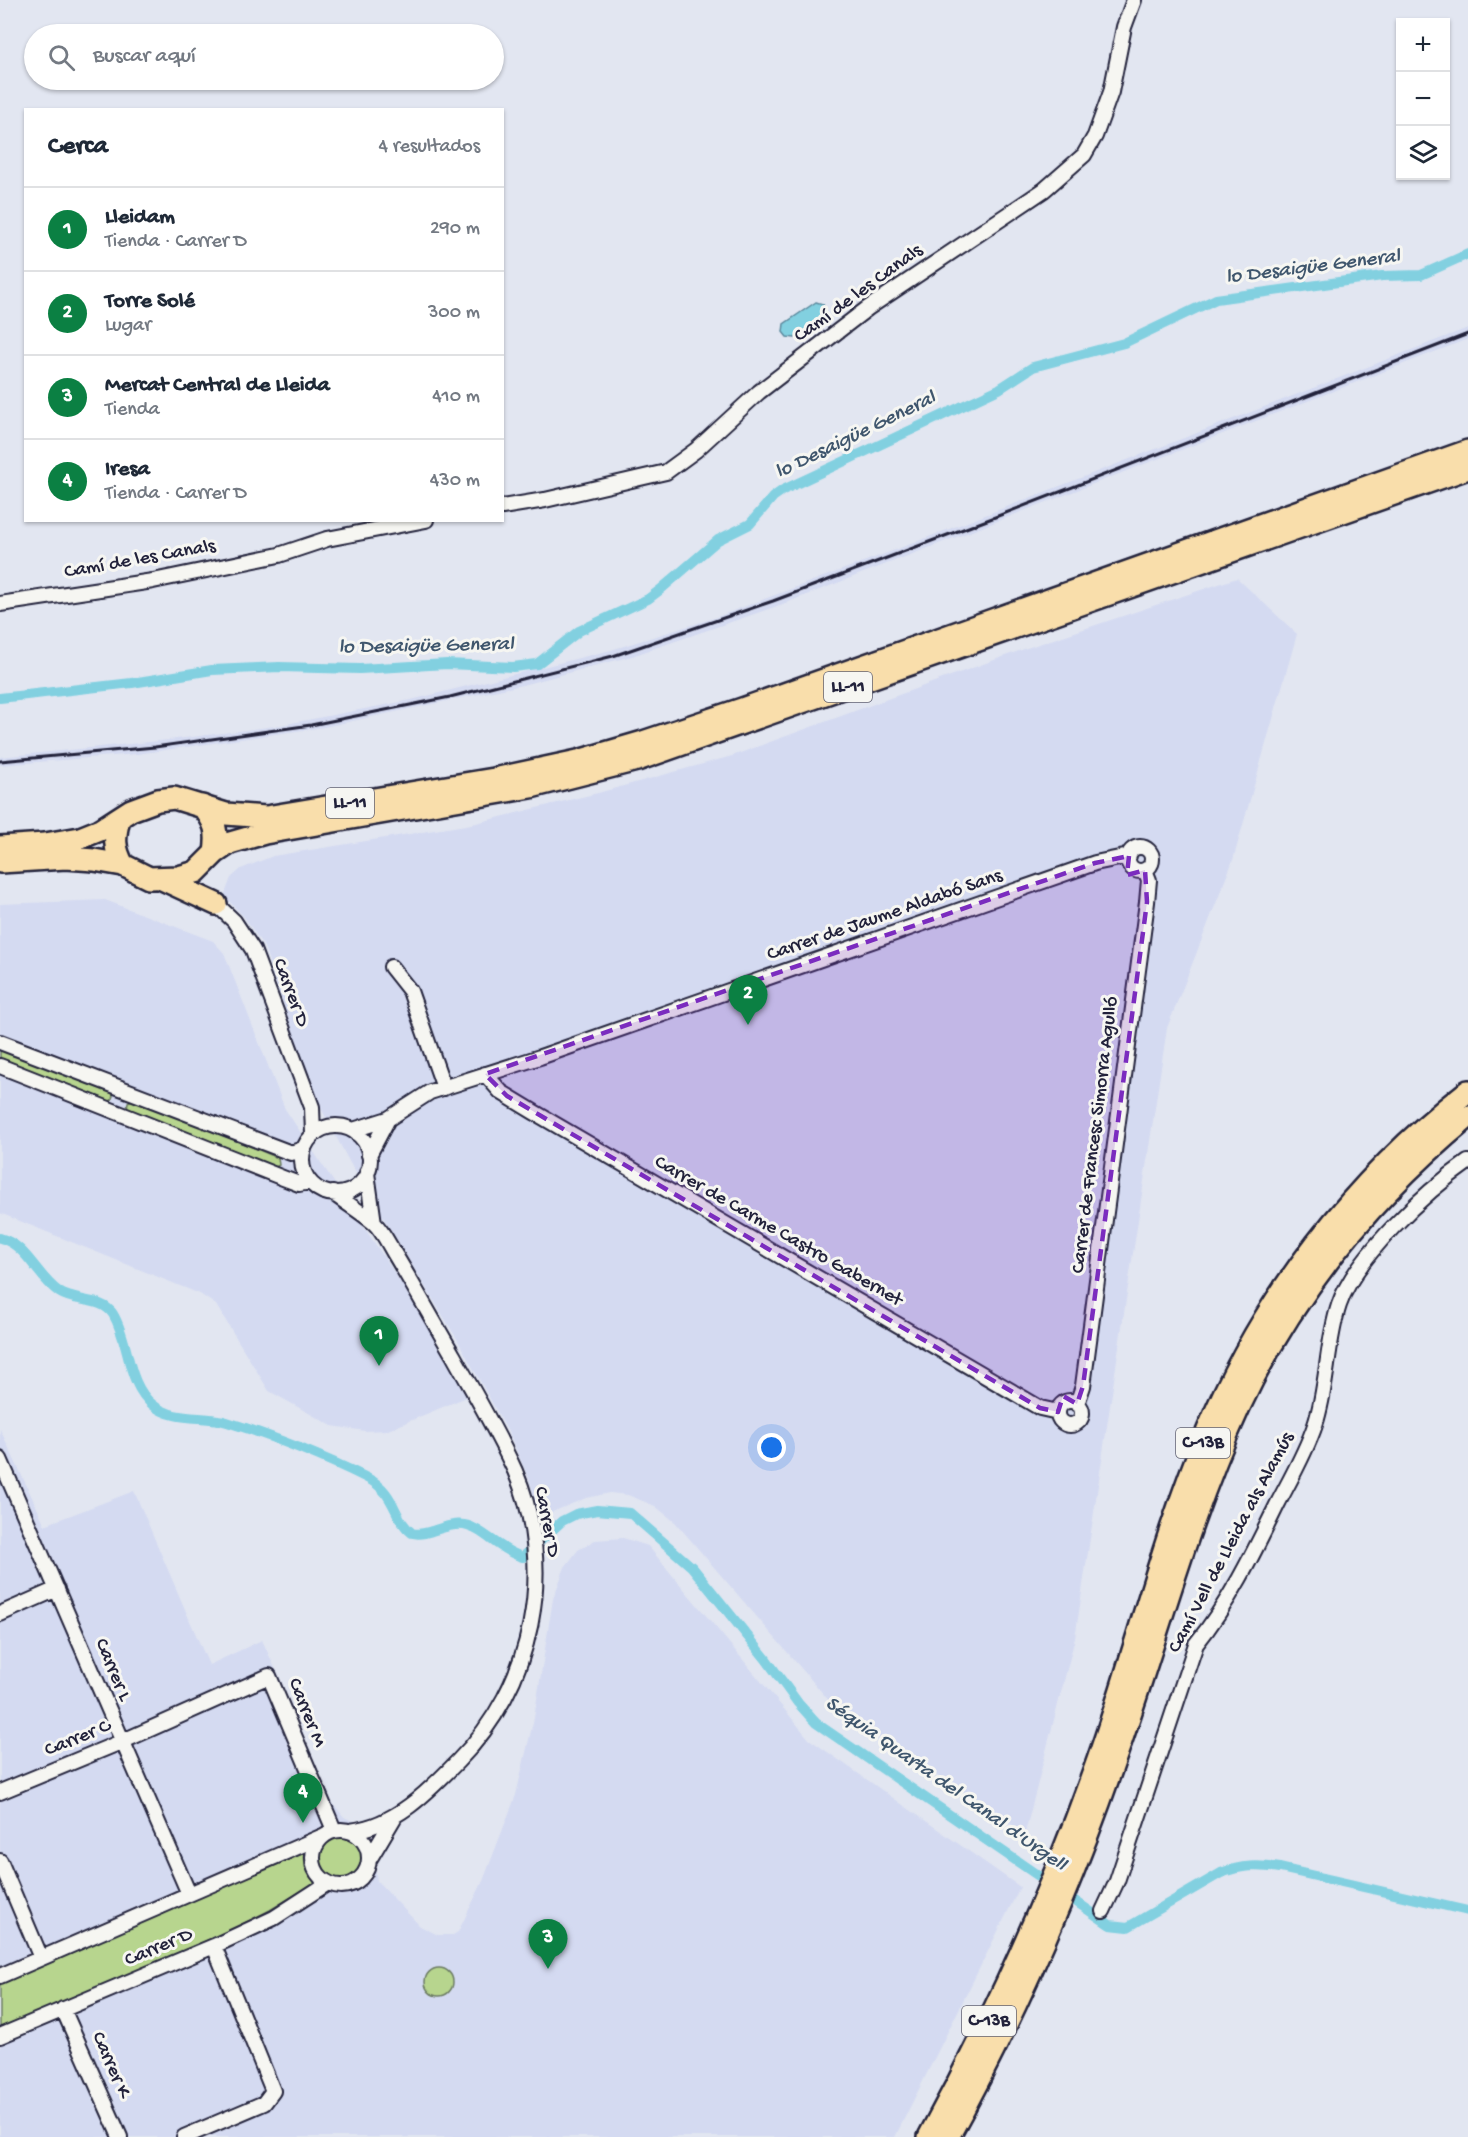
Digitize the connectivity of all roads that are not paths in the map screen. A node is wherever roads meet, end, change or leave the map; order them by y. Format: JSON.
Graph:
{"nodes":[{"id":1,"x":1134,"y":0,"type":"edge"},
{"id":2,"x":1468,"y":452,"type":"edge"},
{"id":3,"x":1468,"y":468,"type":"edge"},
{"id":4,"x":504,"y":507,"type":"edge"},
{"id":5,"x":416,"y":522,"type":"edge"},
{"id":6,"x":0,"y":604,"type":"edge"},
{"id":7,"x":202,"y":806,"type":"junction"},
{"id":8,"x":119,"y":819,"type":"junction"},
{"id":9,"x":0,"y":847,"type":"edge"},
{"id":10,"x":1129,"y":856,"type":"junction"},
{"id":11,"x":211,"y":858,"type":"junction"},
{"id":12,"x":0,"y":862,"type":"edge"},
{"id":13,"x":123,"y":865,"type":"junction"},
{"id":14,"x":1145,"y":870,"type":"junction"},
{"id":15,"x":162,"y":879,"type":"junction"},
{"id":16,"x":216,"y":904,"type":"junction"},
{"id":17,"x":391,"y":967,"type":"dead end"},
{"id":18,"x":0,"y":1042,"type":"edge"},
{"id":19,"x":0,"y":1066,"type":"edge"},
{"id":20,"x":485,"y":1074,"type":"junction"},
{"id":21,"x":444,"y":1088,"type":"junction"},
{"id":22,"x":124,"y":1090,"type":"junction"},
{"id":23,"x":1468,"y":1091,"type":"edge"},
{"id":24,"x":312,"y":1107,"type":"junction"},
{"id":25,"x":117,"y":1112,"type":"junction"},
{"id":26,"x":1468,"y":1117,"type":"edge"},
{"id":27,"x":388,"y":1119,"type":"junction"},
{"id":28,"x":336,"y":1126,"type":"junction"},
{"id":29,"x":353,"y":1130,"type":"junction"},
{"id":30,"x":313,"y":1134,"type":"junction"},
{"id":31,"x":297,"y":1151,"type":"junction"},
{"id":32,"x":369,"y":1155,"type":"junction"},
{"id":33,"x":1468,"y":1162,"type":"edge"},
{"id":34,"x":367,"y":1173,"type":"junction"},
{"id":35,"x":289,"y":1180,"type":"junction"},
{"id":36,"x":310,"y":1182,"type":"junction"},
{"id":37,"x":333,"y":1193,"type":"junction"},
{"id":38,"x":374,"y":1223,"type":"junction"},
{"id":39,"x":1077,"y":1404,"type":"junction"},
{"id":40,"x":1058,"y":1412,"type":"junction"},
{"id":41,"x":0,"y":1459,"type":"edge"},
{"id":42,"x":57,"y":1589,"type":"junction"},
{"id":43,"x":0,"y":1614,"type":"edge"},
{"id":44,"x":269,"y":1676,"type":"joint"},
{"id":45,"x":121,"y":1742,"type":"junction"},
{"id":46,"x":0,"y":1792,"type":"edge"},
{"id":47,"x":395,"y":1817,"type":"junction"},
{"id":48,"x":350,"y":1831,"type":"junction"},
{"id":49,"x":328,"y":1833,"type":"junction"},
{"id":50,"x":369,"y":1860,"type":"junction"},
{"id":51,"x":0,"y":1861,"type":"edge"},
{"id":52,"x":1065,"y":1868,"type":"junction"},
{"id":53,"x":328,"y":1883,"type":"junction"},
{"id":54,"x":189,"y":1894,"type":"junction"},
{"id":55,"x":1050,"y":1905,"type":"junction"},
{"id":56,"x":1103,"y":1911,"type":"dead end"},
{"id":57,"x":214,"y":1946,"type":"junction"},
{"id":58,"x":41,"y":1958,"type":"junction"},
{"id":59,"x":0,"y":1976,"type":"edge"},
{"id":60,"x":63,"y":2009,"type":"junction"},
{"id":61,"x":0,"y":2036,"type":"edge"},
{"id":62,"x":120,"y":2137,"type":"edge"},
{"id":63,"x":184,"y":2137,"type":"edge"},
{"id":64,"x":929,"y":2137,"type":"edge"},
{"id":65,"x":948,"y":2137,"type":"edge"}],
"edges":[{"from":1,"to":4,"type":"street","name":"Camí de les Canals"},
{"from":2,"to":7,"type":"highway","number":"LL-11"},
{"from":3,"to":11,"type":"highway","number":"LL-11"},
{"from":5,"to":6,"type":"street","name":"Camí de les Canals"},
{"from":7,"to":8,"type":"highway","number":"LL-11"},
{"from":7,"to":11,"type":"highway"},
{"from":8,"to":9,"type":"highway","number":"LL-11"},
{"from":8,"to":13,"type":"highway"},
{"from":10,"to":14,"type":"street"},
{"from":10,"to":14,"type":"street"},
{"from":10,"to":20,"type":"street","name":"Carrer de Jaume Aldabó Sans"},
{"from":11,"to":15,"type":"highway","number":"LL-11"},
{"from":11,"to":16,"type":"highway"},
{"from":12,"to":13,"type":"highway","number":"LL-11"},
{"from":13,"to":15,"type":"highway","number":"LL-11"},
{"from":14,"to":39,"type":"street","name":"Carrer de Francesc Simorra Agulló"},
{"from":15,"to":16,"type":"highway"},
{"from":16,"to":24,"type":"street","name":"Carrer D"},
{"from":17,"to":21,"type":"street"},
{"from":18,"to":22,"type":"street"},
{"from":19,"to":25,"type":"street"},
{"from":20,"to":21,"type":"street","name":"Carrer de Jaume Aldabó Sans"},
{"from":20,"to":40,"type":"street","name":"Carrer de Carme Castro Gabernet"},
{"from":21,"to":27,"type":"street","name":"Carrer de Jaume Aldabó Sans"},
{"from":22,"to":25,"type":"street"},
{"from":22,"to":31,"type":"street"},
{"from":23,"to":52,"type":"highway","number":"C-13B"},
{"from":24,"to":28,"type":"street"},
{"from":24,"to":30,"type":"street","name":"Carrer D"},
{"from":25,"to":35,"type":"street"},
{"from":26,"to":52,"type":"highway","number":"C-13B"},
{"from":27,"to":29,"type":"street"},
{"from":27,"to":32,"type":"street"},
{"from":28,"to":29,"type":"street"},
{"from":28,"to":30,"type":"street"},
{"from":29,"to":32,"type":"street"},
{"from":30,"to":31,"type":"street"},
{"from":31,"to":35,"type":"street"},
{"from":31,"to":36,"type":"street"},
{"from":32,"to":34,"type":"street"},
{"from":33,"to":56,"type":"street","name":"Camí Vell de Lleida als Alamús"},
{"from":34,"to":37,"type":"street"},
{"from":34,"to":38,"type":"street","name":"Carrer D"},
{"from":35,"to":36,"type":"street"},
{"from":36,"to":37,"type":"street"},
{"from":37,"to":38,"type":"street","name":"Carrer D"},
{"from":38,"to":47,"type":"street","name":"Carrer D"},
{"from":39,"to":40,"type":"street"},
{"from":39,"to":40,"type":"street"},
{"from":41,"to":42,"type":"street","name":"Carrer L"},
{"from":42,"to":43,"type":"street"},
{"from":42,"to":45,"type":"street","name":"Carrer L"},
{"from":44,"to":45,"type":"street","name":"Carrer C"},
{"from":44,"to":49,"type":"street","name":"Carrer M"},
{"from":45,"to":46,"type":"street","name":"Carrer C"},
{"from":45,"to":54,"type":"street","name":"Carrer L"},
{"from":47,"to":48,"type":"street","name":"Carrer D"},
{"from":47,"to":50,"type":"street","name":"Carrer D"},
{"from":48,"to":49,"type":"street"},
{"from":48,"to":50,"type":"street"},
{"from":49,"to":53,"type":"street"},
{"from":49,"to":54,"type":"street","name":"Carrer D"},
{"from":50,"to":53,"type":"street"},
{"from":51,"to":58,"type":"street"},
{"from":52,"to":55,"type":"highway","number":"C-13B"},
{"from":53,"to":57,"type":"street","name":"Carrer D"},
{"from":54,"to":58,"type":"street","name":"Carrer D"},
{"from":55,"to":64,"type":"highway","number":"C-13B"},
{"from":55,"to":65,"type":"highway","number":"C-13B"},
{"from":57,"to":60,"type":"street","name":"Carrer D"},
{"from":57,"to":63,"type":"street"},
{"from":58,"to":59,"type":"street","name":"Carrer D"},
{"from":60,"to":61,"type":"street","name":"Carrer D"},
{"from":60,"to":62,"type":"street","name":"Carrer K"}]}
